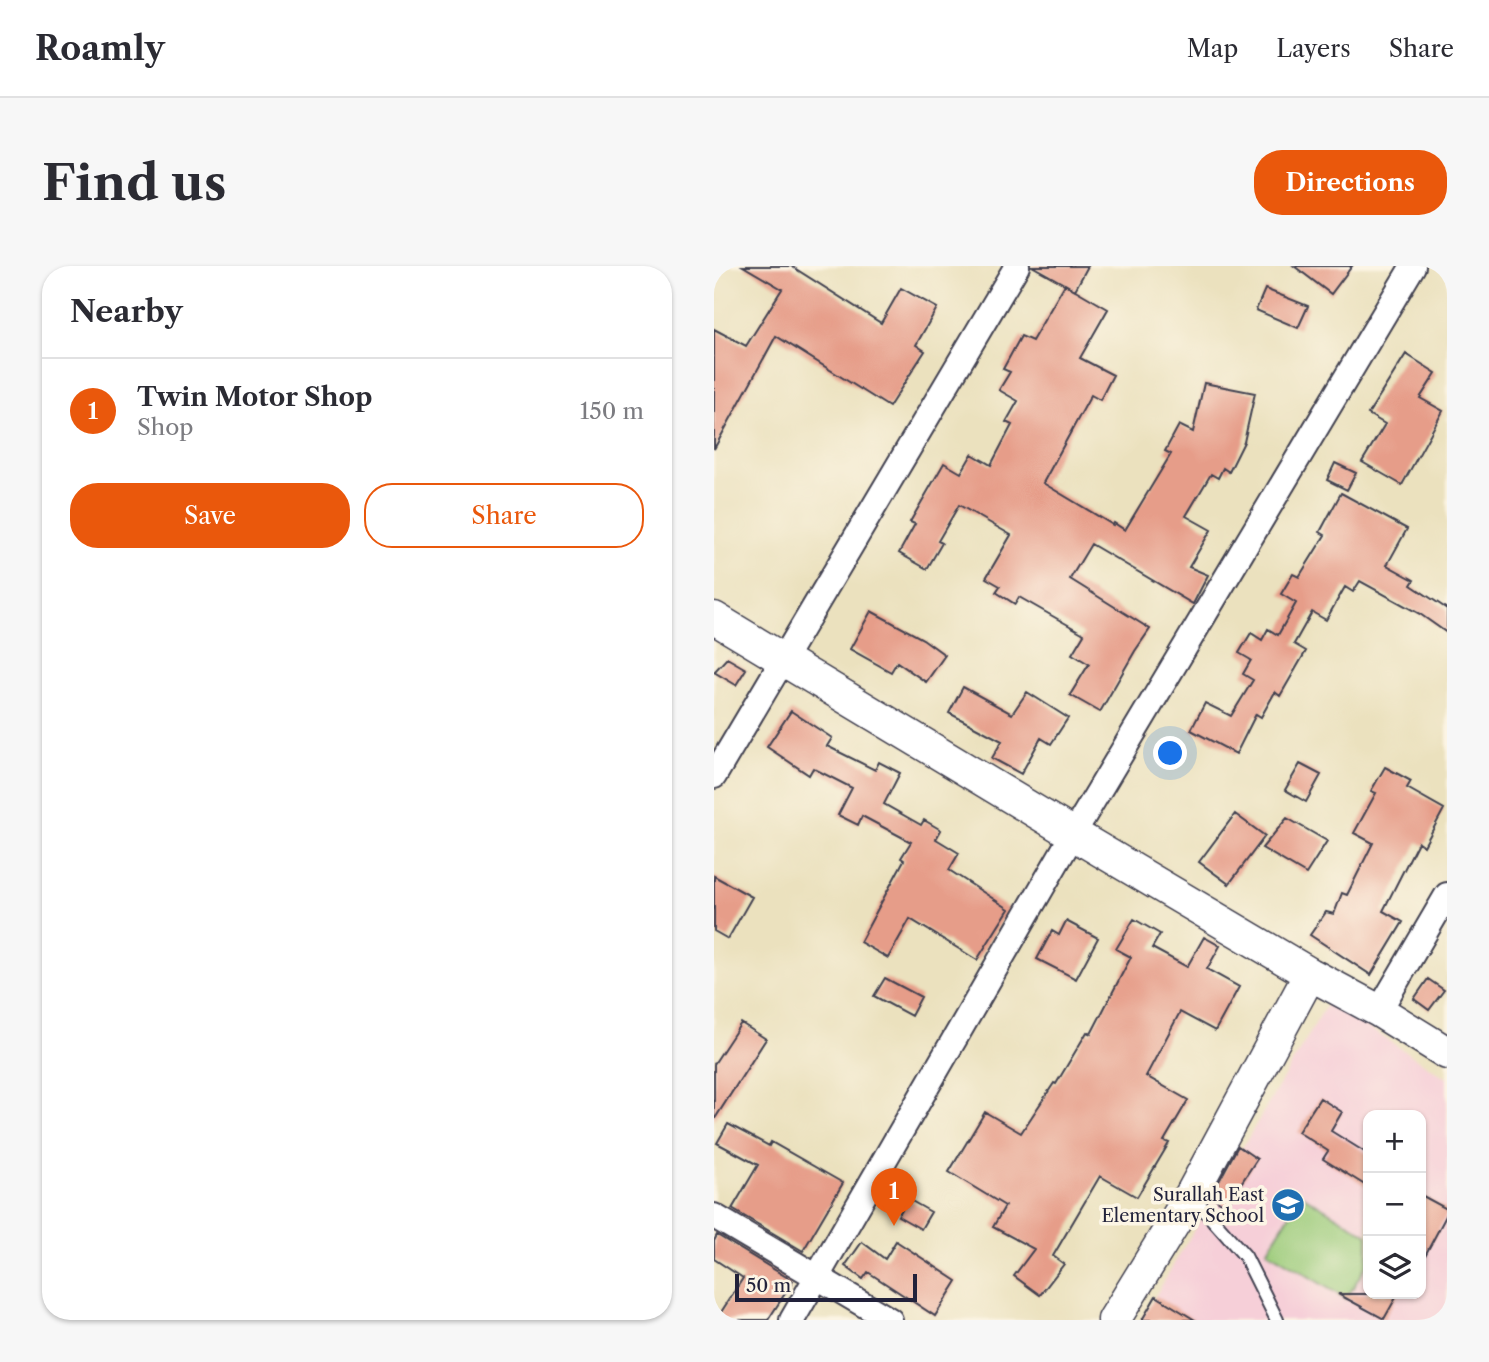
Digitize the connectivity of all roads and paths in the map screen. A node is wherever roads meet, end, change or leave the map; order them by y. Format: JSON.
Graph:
{"nodes":[{"id":1,"x":1017,"y":266,"type":"edge"},
{"id":2,"x":1413,"y":266,"type":"edge"},
{"id":3,"x":714,"y":618,"type":"edge"},
{"id":4,"x":783,"y":657,"type":"junction"},
{"id":5,"x":714,"y":776,"type":"edge"},
{"id":6,"x":1073,"y":834,"type":"junction"},
{"id":7,"x":1447,"y":895,"type":"edge"},
{"id":8,"x":1310,"y":974,"type":"junction"},
{"id":9,"x":1379,"y":1011,"type":"junction"},
{"id":10,"x":1447,"y":1053,"type":"edge"},
{"id":11,"x":1191,"y":1195,"type":"junction"},
{"id":12,"x":714,"y":1216,"type":"edge"},
{"id":13,"x":817,"y":1277,"type":"junction"},
{"id":14,"x":792,"y":1320,"type":"edge"},
{"id":15,"x":890,"y":1320,"type":"edge"},
{"id":16,"x":1114,"y":1320,"type":"edge"},
{"id":17,"x":1277,"y":1320,"type":"edge"}],
"edges":[{"from":1,"to":4,"type":"street"},
{"from":2,"to":6,"type":"street"},
{"from":3,"to":4,"type":"street"},
{"from":4,"to":5,"type":"street"},
{"from":4,"to":6,"type":"street"},
{"from":6,"to":8,"type":"street"},
{"from":6,"to":13,"type":"street"},
{"from":7,"to":9,"type":"street"},
{"from":8,"to":9,"type":"street"},
{"from":8,"to":11,"type":"street"},
{"from":9,"to":10,"type":"street"},
{"from":11,"to":16,"type":"street"},
{"from":11,"to":17,"type":"lane"},
{"from":12,"to":13,"type":"street"},
{"from":13,"to":14,"type":"street"},
{"from":13,"to":15,"type":"street"}]}
